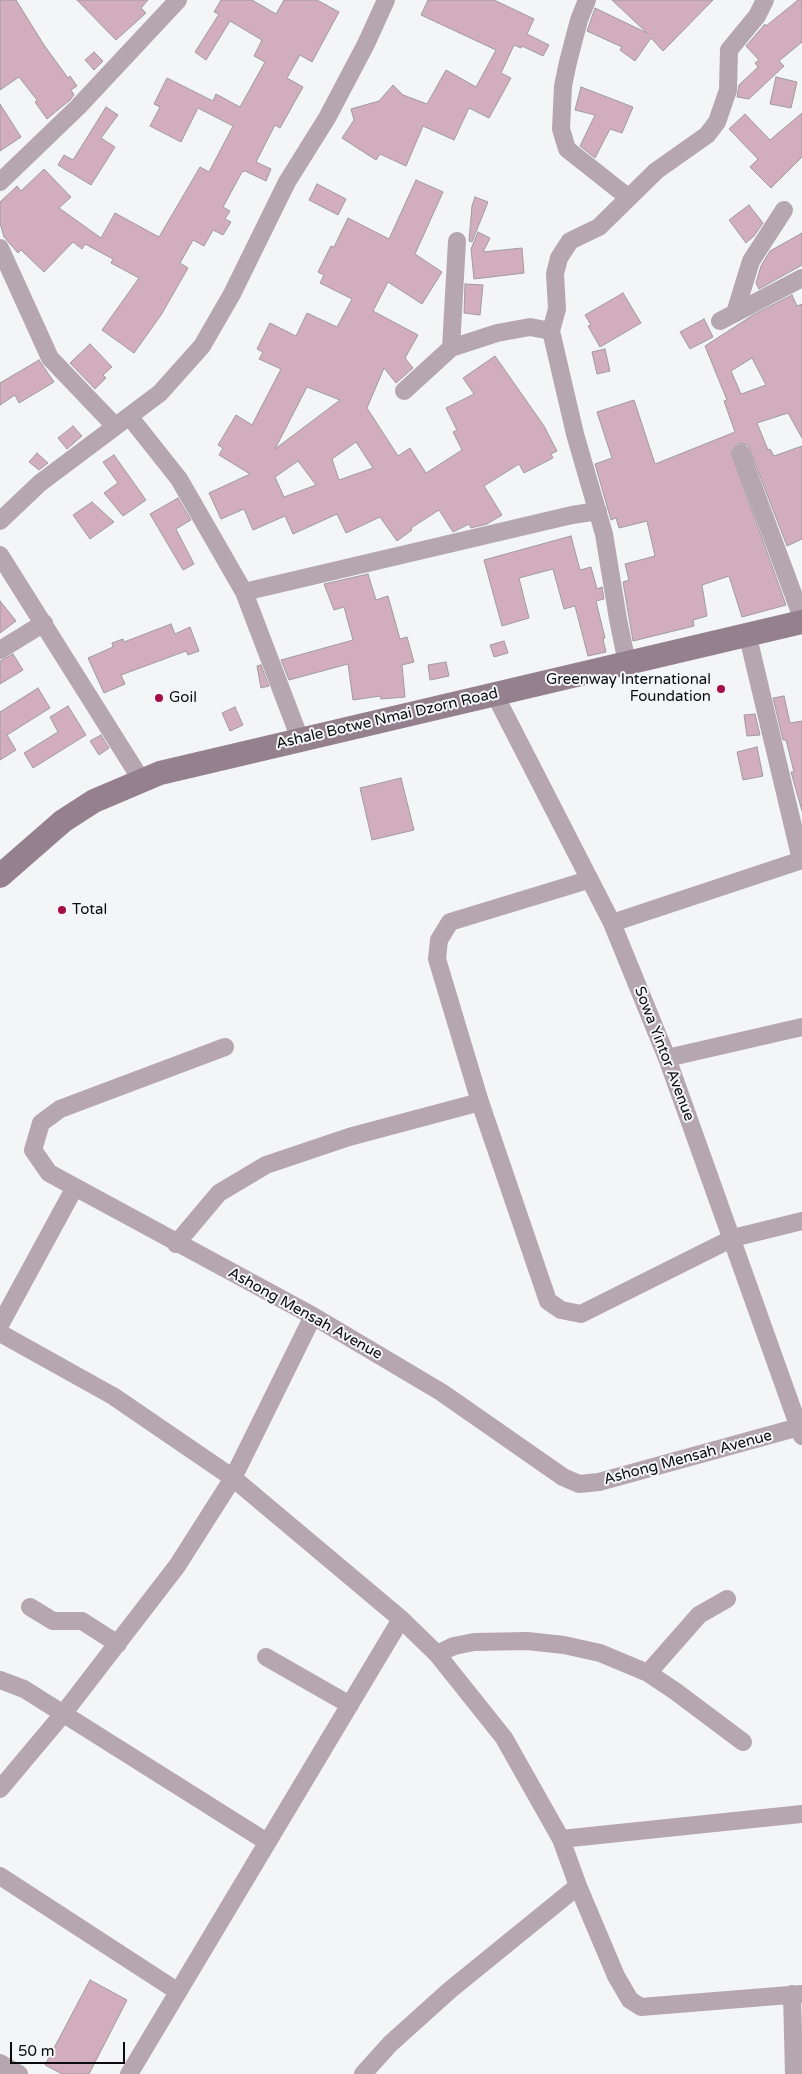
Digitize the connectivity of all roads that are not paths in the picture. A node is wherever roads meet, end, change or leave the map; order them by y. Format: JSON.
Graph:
{"nodes":[{"id":1,"x":178,"y":0,"type":"edge"},
{"id":2,"x":386,"y":0,"type":"edge"},
{"id":3,"x":587,"y":0,"type":"edge"},
{"id":4,"x":764,"y":0,"type":"edge"},
{"id":5,"x":0,"y":182,"type":"edge"},
{"id":6,"x":629,"y":198,"type":"junction"},
{"id":7,"x":784,"y":210,"type":"dead end"},
{"id":8,"x":457,"y":241,"type":"dead end"},
{"id":9,"x":0,"y":248,"type":"edge"},
{"id":10,"x":802,"y":278,"type":"edge"},
{"id":11,"x":551,"y":331,"type":"junction"},
{"id":12,"x":451,"y":348,"type":"junction"},
{"id":13,"x":404,"y":391,"type":"dead end"},
{"id":14,"x":122,"y":421,"type":"junction"},
{"id":15,"x":741,"y":453,"type":"dead end"},
{"id":16,"x":598,"y":511,"type":"junction"},
{"id":17,"x":0,"y":521,"type":"edge"},
{"id":18,"x":0,"y":555,"type":"edge"},
{"id":19,"x":244,"y":592,"type":"junction"},
{"id":20,"x":802,"y":618,"type":"edge"},
{"id":21,"x":802,"y":622,"type":"edge"},
{"id":22,"x":44,"y":624,"type":"junction"},
{"id":23,"x":748,"y":637,"type":"junction"},
{"id":24,"x":0,"y":650,"type":"edge"},
{"id":25,"x":628,"y":663,"type":"junction"},
{"id":26,"x":495,"y":695,"type":"junction"},
{"id":27,"x":300,"y":739,"type":"junction"},
{"id":28,"x":142,"y":781,"type":"junction"},
{"id":29,"x":801,"y":860,"type":"edge"},
{"id":30,"x":0,"y":876,"type":"edge"},
{"id":31,"x":588,"y":880,"type":"junction"},
{"id":32,"x":612,"y":923,"type":"junction"},
{"id":33,"x":802,"y":1026,"type":"edge"},
{"id":34,"x":225,"y":1047,"type":"dead end"},
{"id":35,"x":667,"y":1058,"type":"junction"},
{"id":36,"x":480,"y":1102,"type":"junction"},
{"id":37,"x":75,"y":1187,"type":"junction"},
{"id":38,"x":802,"y":1221,"type":"edge"},
{"id":39,"x":733,"y":1238,"type":"junction"},
{"id":40,"x":176,"y":1244,"type":"junction"},
{"id":41,"x":313,"y":1316,"type":"junction"},
{"id":42,"x":0,"y":1324,"type":"edge"},
{"id":43,"x":0,"y":1333,"type":"edge"},
{"id":44,"x":800,"y":1432,"type":"edge"},
{"id":45,"x":233,"y":1478,"type":"junction"},
{"id":46,"x":727,"y":1599,"type":"dead end"},
{"id":47,"x":30,"y":1607,"type":"dead end"},
{"id":48,"x":401,"y":1619,"type":"junction"},
{"id":49,"x":118,"y":1644,"type":"junction"},
{"id":50,"x":437,"y":1654,"type":"junction"},
{"id":51,"x":266,"y":1657,"type":"dead end"},
{"id":52,"x":648,"y":1674,"type":"junction"},
{"id":53,"x":0,"y":1680,"type":"edge"},
{"id":54,"x":350,"y":1704,"type":"junction"},
{"id":55,"x":63,"y":1714,"type":"junction"},
{"id":56,"x":743,"y":1742,"type":"dead end"},
{"id":57,"x":0,"y":1789,"type":"edge"},
{"id":58,"x":802,"y":1814,"type":"edge"},
{"id":59,"x":561,"y":1839,"type":"junction"},
{"id":60,"x":267,"y":1842,"type":"junction"},
{"id":61,"x":0,"y":1876,"type":"edge"},
{"id":62,"x":578,"y":1886,"type":"junction"},
{"id":63,"x":177,"y":1991,"type":"junction"},
{"id":64,"x":797,"y":1994,"type":"edge"},
{"id":65,"x":0,"y":2062,"type":"edge"},
{"id":66,"x":19,"y":2074,"type":"edge"},
{"id":67,"x":129,"y":2074,"type":"edge"},
{"id":68,"x":363,"y":2074,"type":"edge"},
{"id":69,"x":794,"y":2074,"type":"edge"}],
"edges":[{"from":1,"to":5,"type":"street"},
{"from":2,"to":14,"type":"street"},
{"from":3,"to":6,"type":"street"},
{"from":4,"to":6,"type":"street"},
{"from":6,"to":11,"type":"street"},
{"from":7,"to":10,"type":"street"},
{"from":8,"to":12,"type":"street"},
{"from":9,"to":14,"type":"street"},
{"from":11,"to":12,"type":"street"},
{"from":11,"to":16,"type":"street"},
{"from":12,"to":13,"type":"street"},
{"from":14,"to":17,"type":"street"},
{"from":14,"to":19,"type":"street"},
{"from":15,"to":20,"type":"street"},
{"from":16,"to":19,"type":"street"},
{"from":16,"to":25,"type":"street"},
{"from":18,"to":22,"type":"street"},
{"from":19,"to":27,"type":"street"},
{"from":21,"to":23,"type":"main road","name":"Ashale Botwe Nmai Dzorn Road"},
{"from":22,"to":24,"type":"street"},
{"from":22,"to":28,"type":"street"},
{"from":23,"to":25,"type":"main road","name":"Ashale Botwe Nmai Dzorn Road"},
{"from":23,"to":29,"type":"street"},
{"from":25,"to":26,"type":"main road","name":"Ashale Botwe Nmai Dzorn Road"},
{"from":26,"to":27,"type":"main road","name":"Ashale Botwe Nmai Dzorn Road"},
{"from":26,"to":31,"type":"street","name":"Sowa Yintor Avenue"},
{"from":27,"to":28,"type":"main road","name":"Ashale Botwe Nmai Dzorn Road"},
{"from":28,"to":30,"type":"main road","name":"Ashale Botwe Nmai Dzorn Road"},
{"from":29,"to":32,"type":"street"},
{"from":31,"to":32,"type":"street","name":"Sowa Yintor Avenue"},
{"from":31,"to":36,"type":"street"},
{"from":32,"to":35,"type":"street","name":"Sowa Yintor Avenue"},
{"from":33,"to":35,"type":"street"},
{"from":34,"to":37,"type":"street","name":"Ashong Mensah Avenue"},
{"from":35,"to":39,"type":"street","name":"Sowa Yintor Avenue"},
{"from":36,"to":39,"type":"street"},
{"from":36,"to":40,"type":"street"},
{"from":37,"to":40,"type":"street","name":"Ashong Mensah Avenue"},
{"from":37,"to":42,"type":"street"},
{"from":38,"to":39,"type":"street"},
{"from":39,"to":44,"type":"street","name":"Sowa Yintor Avenue"},
{"from":40,"to":41,"type":"street","name":"Ashong Mensah Avenue"},
{"from":41,"to":44,"type":"street","name":"Ashong Mensah Avenue"},
{"from":41,"to":45,"type":"street"},
{"from":43,"to":45,"type":"street"},
{"from":45,"to":48,"type":"street"},
{"from":45,"to":49,"type":"street"},
{"from":46,"to":52,"type":"street"},
{"from":47,"to":49,"type":"street"},
{"from":48,"to":50,"type":"street"},
{"from":48,"to":54,"type":"street"},
{"from":49,"to":55,"type":"street"},
{"from":50,"to":52,"type":"street"},
{"from":50,"to":59,"type":"street"},
{"from":51,"to":54,"type":"street"},
{"from":52,"to":56,"type":"street"},
{"from":53,"to":55,"type":"street"},
{"from":54,"to":60,"type":"street"},
{"from":55,"to":57,"type":"street"},
{"from":55,"to":60,"type":"street"},
{"from":58,"to":59,"type":"street"},
{"from":59,"to":62,"type":"street"},
{"from":60,"to":63,"type":"street"},
{"from":61,"to":63,"type":"street"},
{"from":62,"to":64,"type":"street"},
{"from":62,"to":68,"type":"street"},
{"from":63,"to":67,"type":"street"},
{"from":64,"to":69,"type":"street"},
{"from":65,"to":66,"type":"street"}]}
